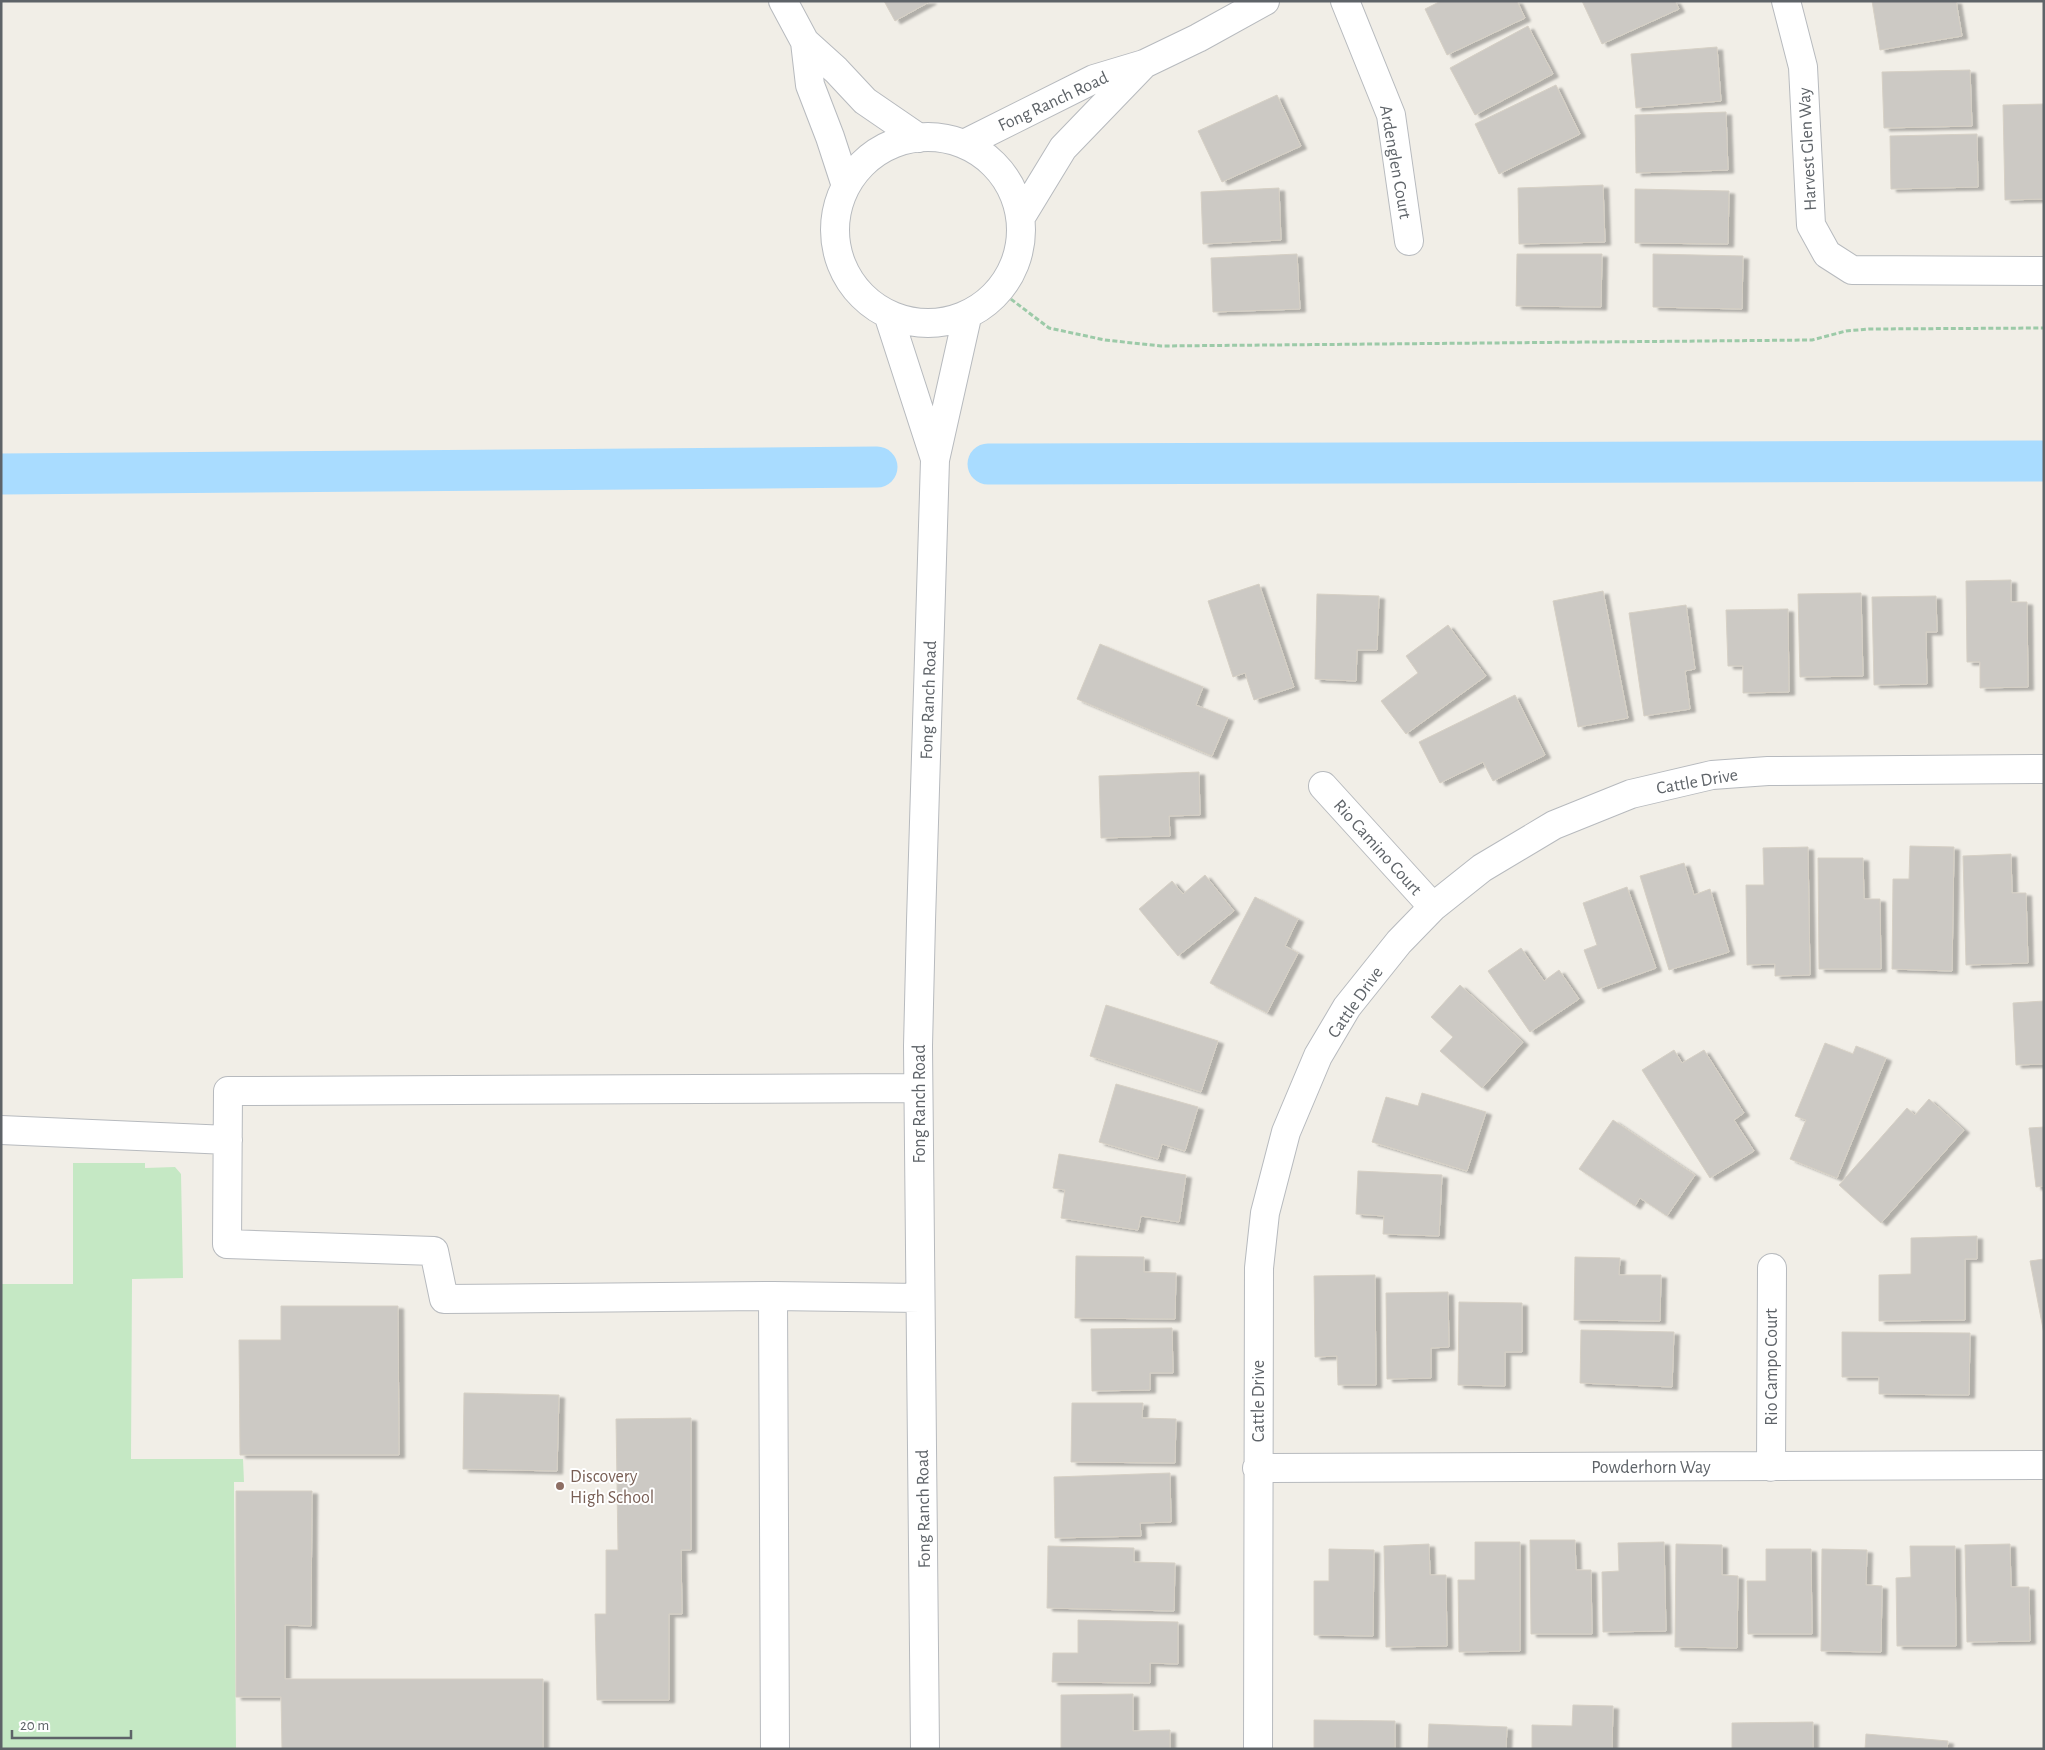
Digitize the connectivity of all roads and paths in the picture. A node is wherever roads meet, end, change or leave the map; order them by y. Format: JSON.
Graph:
{"nodes":[{"id":1,"x":783,"y":1,"type":"edge"},
{"id":2,"x":1264,"y":1,"type":"edge"},
{"id":3,"x":1345,"y":1,"type":"edge"},
{"id":4,"x":1786,"y":1,"type":"edge"},
{"id":5,"x":805,"y":42,"type":"junction"},
{"id":6,"x":1144,"y":64,"type":"junction"},
{"id":7,"x":919,"y":138,"type":"junction"},
{"id":8,"x":964,"y":144,"type":"junction"},
{"id":9,"x":845,"y":183,"type":"junction"},
{"id":10,"x":1021,"y":216,"type":"junction"},
{"id":11,"x":1409,"y":241,"type":"dead end"},
{"id":12,"x":2044,"y":271,"type":"edge"},
{"id":13,"x":999,"y":290,"type":"junction"},
{"id":14,"x":967,"y":316,"type":"junction"},
{"id":15,"x":889,"y":317,"type":"junction"},
{"id":16,"x":2044,"y":328,"type":"edge"},
{"id":17,"x":935,"y":460,"type":"junction"},
{"id":18,"x":2044,"y":769,"type":"edge"},
{"id":19,"x":1324,"y":786,"type":"dead end"},
{"id":20,"x":1432,"y":907,"type":"junction"},
{"id":21,"x":918,"y":1088,"type":"junction"},
{"id":22,"x":1,"y":1130,"type":"edge"},
{"id":23,"x":228,"y":1140,"type":"junction"},
{"id":24,"x":1772,"y":1268,"type":"dead end"},
{"id":25,"x":773,"y":1296,"type":"junction"},
{"id":26,"x":920,"y":1298,"type":"junction"},
{"id":27,"x":2044,"y":1465,"type":"edge"},
{"id":28,"x":1771,"y":1467,"type":"junction"},
{"id":29,"x":1258,"y":1468,"type":"junction"},
{"id":30,"x":775,"y":1749,"type":"edge"},
{"id":31,"x":926,"y":1749,"type":"edge"},
{"id":32,"x":1258,"y":1749,"type":"edge"}],
"edges":[{"from":1,"to":5,"type":"street"},
{"from":2,"to":6,"type":"street","name":"Fong Ranch Road"},
{"from":3,"to":11,"type":"street","name":"Ardenglen Court"},
{"from":4,"to":12,"type":"street","name":"Harvest Glen Way"},
{"from":5,"to":7,"type":"street"},
{"from":5,"to":9,"type":"street"},
{"from":6,"to":8,"type":"street","name":"Fong Ranch Road"},
{"from":6,"to":10,"type":"street","name":"Fong Ranch Road"},
{"from":7,"to":8,"type":"street"},
{"from":7,"to":9,"type":"street"},
{"from":8,"to":10,"type":"street"},
{"from":9,"to":15,"type":"street"},
{"from":10,"to":13,"type":"street"},
{"from":13,"to":14,"type":"street"},
{"from":13,"to":16,"type":"path"},
{"from":14,"to":15,"type":"street"},
{"from":14,"to":17,"type":"street","name":"Fong Ranch Road"},
{"from":15,"to":17,"type":"street","name":"Fong Ranch Road"},
{"from":17,"to":21,"type":"street","name":"Fong Ranch Road"},
{"from":18,"to":20,"type":"street","name":"Cattle Drive"},
{"from":19,"to":20,"type":"street","name":"Rio Camino Court"},
{"from":20,"to":29,"type":"street","name":"Cattle Drive"},
{"from":21,"to":23,"type":"street"},
{"from":21,"to":26,"type":"street","name":"Fong Ranch Road"},
{"from":22,"to":23,"type":"street"},
{"from":23,"to":25,"type":"street"},
{"from":24,"to":28,"type":"street","name":"Rio Campo Court"},
{"from":25,"to":26,"type":"street"},
{"from":25,"to":30,"type":"street"},
{"from":26,"to":31,"type":"street","name":"Fong Ranch Road"},
{"from":27,"to":28,"type":"street","name":"Powderhorn Way"},
{"from":28,"to":29,"type":"street","name":"Powderhorn Way"},
{"from":29,"to":32,"type":"street","name":"Cattle Drive"}]}
